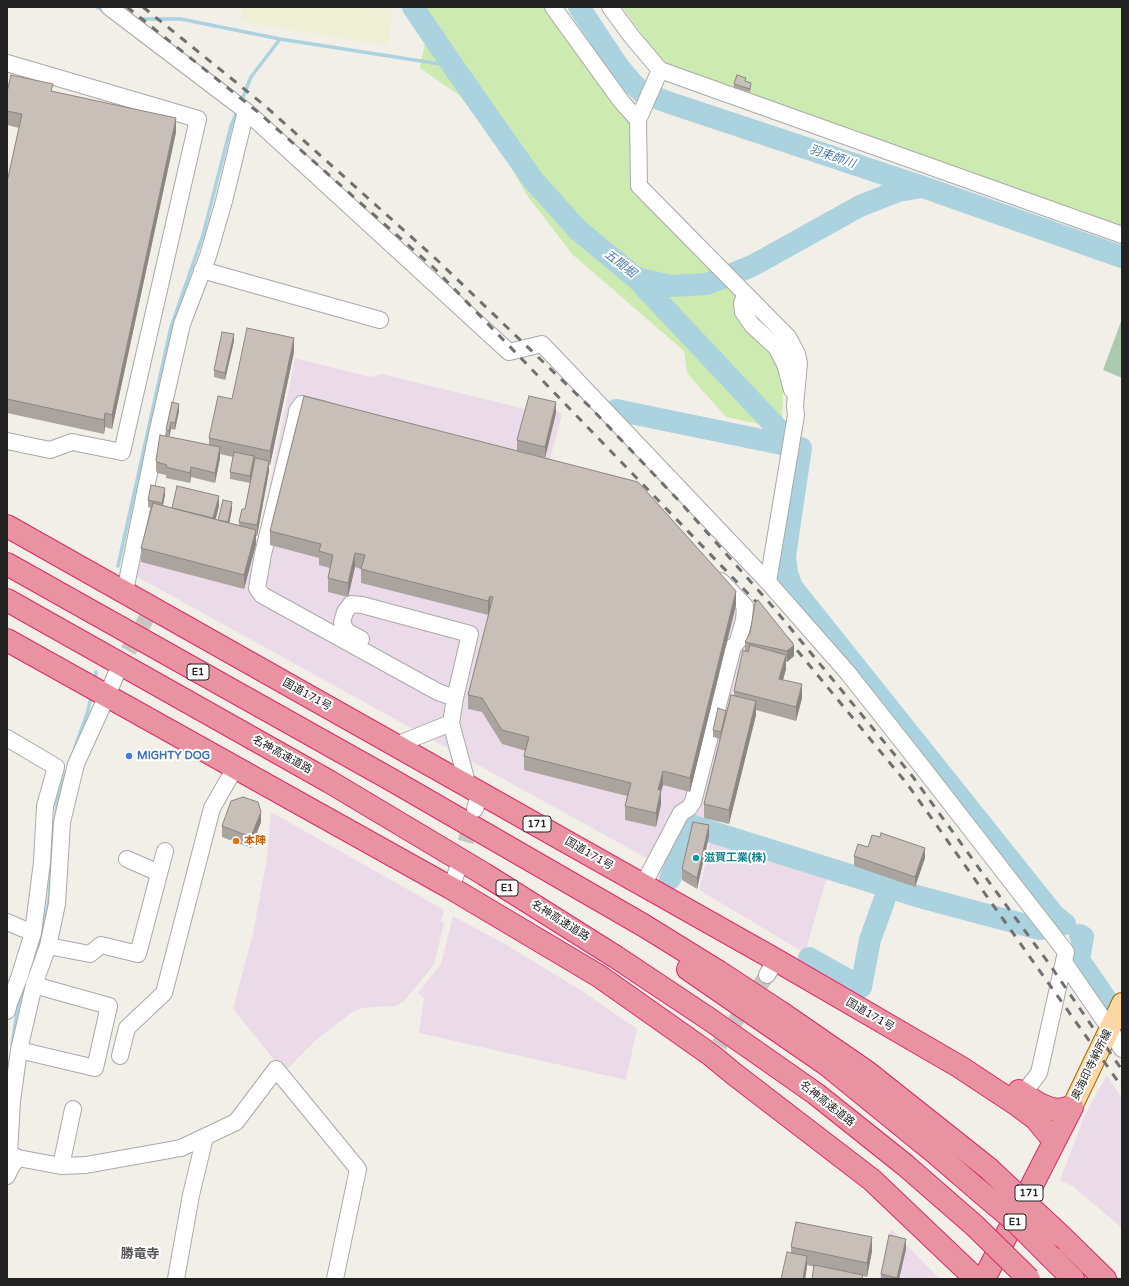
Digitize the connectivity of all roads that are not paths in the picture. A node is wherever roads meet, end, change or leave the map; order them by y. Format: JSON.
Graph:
{"nodes":[{"id":1,"x":109,"y":7,"type":"edge"},
{"id":2,"x":553,"y":7,"type":"edge"},
{"id":3,"x":610,"y":7,"type":"edge"},
{"id":4,"x":7,"y":63,"type":"edge"},
{"id":5,"x":660,"y":70,"type":"junction"},
{"id":6,"x":246,"y":111,"type":"junction"},
{"id":7,"x":640,"y":115,"type":"junction"},
{"id":8,"x":1122,"y":236,"type":"edge"},
{"id":9,"x":202,"y":270,"type":"junction"},
{"id":10,"x":380,"y":320,"type":"dead end"},
{"id":11,"x":337,"y":413,"type":"edge"},
{"id":12,"x":7,"y":441,"type":"edge"},
{"id":13,"x":7,"y":526,"type":"edge"},
{"id":14,"x":7,"y":564,"type":"edge"},
{"id":15,"x":709,"y":567,"type":"edge"},
{"id":16,"x":768,"y":582,"type":"junction"},
{"id":17,"x":125,"y":591,"type":"junction"},
{"id":18,"x":7,"y":600,"type":"edge"},
{"id":19,"x":7,"y":640,"type":"edge"},
{"id":20,"x":117,"y":672,"type":"tunnel mouth"},
{"id":21,"x":107,"y":696,"type":"junction"},
{"id":22,"x":454,"y":698,"type":"junction"},
{"id":23,"x":451,"y":723,"type":"junction"},
{"id":24,"x":7,"y":739,"type":"edge"},
{"id":25,"x":396,"y":745,"type":"junction"},
{"id":26,"x":235,"y":768,"type":"junction"},
{"id":27,"x":390,"y":779,"type":"junction"},
{"id":28,"x":474,"y":796,"type":"junction"},
{"id":29,"x":165,"y":851,"type":"dead end"},
{"id":30,"x":127,"y":859,"type":"dead end"},
{"id":31,"x":459,"y":864,"type":"tunnel mouth"},
{"id":32,"x":651,"y":870,"type":"junction"},
{"id":33,"x":159,"y":873,"type":"junction"},
{"id":34,"x":451,"y":888,"type":"junction"},
{"id":35,"x":7,"y":922,"type":"edge"},
{"id":36,"x":33,"y":933,"type":"junction"},
{"id":37,"x":48,"y":946,"type":"junction"},
{"id":38,"x":1064,"y":962,"type":"junction"},
{"id":39,"x":34,"y":985,"type":"junction"},
{"id":40,"x":1122,"y":1002,"type":"edge"},
{"id":41,"x":7,"y":1012,"type":"edge"},
{"id":42,"x":891,"y":1027,"type":"junction"},
{"id":43,"x":1110,"y":1028,"type":"junction"},
{"id":44,"x":1122,"y":1049,"type":"edge"},
{"id":45,"x":19,"y":1050,"type":"junction"},
{"id":46,"x":120,"y":1056,"type":"dead end"},
{"id":47,"x":1023,"y":1094,"type":"junction"},
{"id":48,"x":1072,"y":1106,"type":"junction"},
{"id":49,"x":73,"y":1110,"type":"dead end"},
{"id":50,"x":205,"y":1137,"type":"junction"},
{"id":51,"x":1054,"y":1140,"type":"junction"},
{"id":52,"x":11,"y":1154,"type":"edge"},
{"id":53,"x":61,"y":1166,"type":"junction"},
{"id":54,"x":7,"y":1176,"type":"edge"},
{"id":55,"x":176,"y":1279,"type":"edge"},
{"id":56,"x":336,"y":1279,"type":"edge"},
{"id":57,"x":976,"y":1279,"type":"edge"},
{"id":58,"x":984,"y":1279,"type":"edge"},
{"id":59,"x":1029,"y":1279,"type":"edge"},
{"id":60,"x":1073,"y":1279,"type":"edge"},
{"id":61,"x":1104,"y":1279,"type":"edge"}],
"edges":[{"from":1,"to":6,"type":"street"},
{"from":2,"to":7,"type":"street"},
{"from":3,"to":5,"type":"street"},
{"from":4,"to":12,"type":"street"},
{"from":5,"to":7,"type":"street"},
{"from":5,"to":8,"type":"street"},
{"from":6,"to":9,"type":"street"},
{"from":6,"to":16,"type":"street"},
{"from":7,"to":16,"type":"street"},
{"from":9,"to":10,"type":"street"},
{"from":9,"to":17,"type":"street"},
{"from":11,"to":22,"type":"street"},
{"from":13,"to":17,"type":"highway","name":"国道171号","number":"171"},
{"from":14,"to":27,"type":"highway","number":"E1"},
{"from":15,"to":32,"type":"street"},
{"from":16,"to":38,"type":"street"},
{"from":17,"to":25,"type":"highway","name":"国道171号","number":"171"},
{"from":18,"to":59,"type":"highway","name":"名神高速道路","number":"E1","bridge":true},
{"from":19,"to":21,"type":"highway"},
{"from":20,"to":21,"type":"street"},
{"from":21,"to":26,"type":"highway"},
{"from":21,"to":37,"type":"street"},
{"from":22,"to":22,"type":"street"},
{"from":22,"to":23,"type":"street"},
{"from":23,"to":25,"type":"street"},
{"from":23,"to":28,"type":"street"},
{"from":24,"to":36,"type":"street"},
{"from":25,"to":28,"type":"highway","name":"国道171号","number":"171"},
{"from":26,"to":34,"type":"highway"},
{"from":26,"to":46,"type":"street"},
{"from":27,"to":60,"type":"highway","number":"E1","bridge":true},
{"from":27,"to":61,"type":"highway","number":"E1","bridge":true},
{"from":28,"to":32,"type":"highway","name":"国道171号","number":"171"},
{"from":29,"to":33,"type":"street"},
{"from":30,"to":33,"type":"street"},
{"from":31,"to":34,"type":"street"},
{"from":32,"to":42,"type":"highway","name":"国道171号","number":"171"},
{"from":33,"to":37,"type":"street"},
{"from":34,"to":57,"type":"highway"},
{"from":35,"to":36,"type":"street"},
{"from":36,"to":41,"type":"street"},
{"from":37,"to":39,"type":"street"},
{"from":38,"to":43,"type":"street"},
{"from":38,"to":47,"type":"street"},
{"from":39,"to":45,"type":"street"},
{"from":39,"to":45,"type":"street"},
{"from":40,"to":43,"type":"main road","name":"奥海印寺納所線"},
{"from":42,"to":47,"type":"highway"},
{"from":42,"to":51,"type":"highway","name":"国道171号","number":"171"},
{"from":43,"to":44,"type":"street"},
{"from":43,"to":48,"type":"main road","name":"奥海印寺納所線"},
{"from":45,"to":52,"type":"street"},
{"from":47,"to":48,"type":"highway"},
{"from":48,"to":51,"type":"highway","number":"171"},
{"from":49,"to":53,"type":"street"},
{"from":50,"to":53,"type":"street"},
{"from":50,"to":55,"type":"street"},
{"from":50,"to":56,"type":"street"},
{"from":51,"to":58,"type":"highway","number":"171"},
{"from":52,"to":53,"type":"street"},
{"from":52,"to":54,"type":"street"}]}
